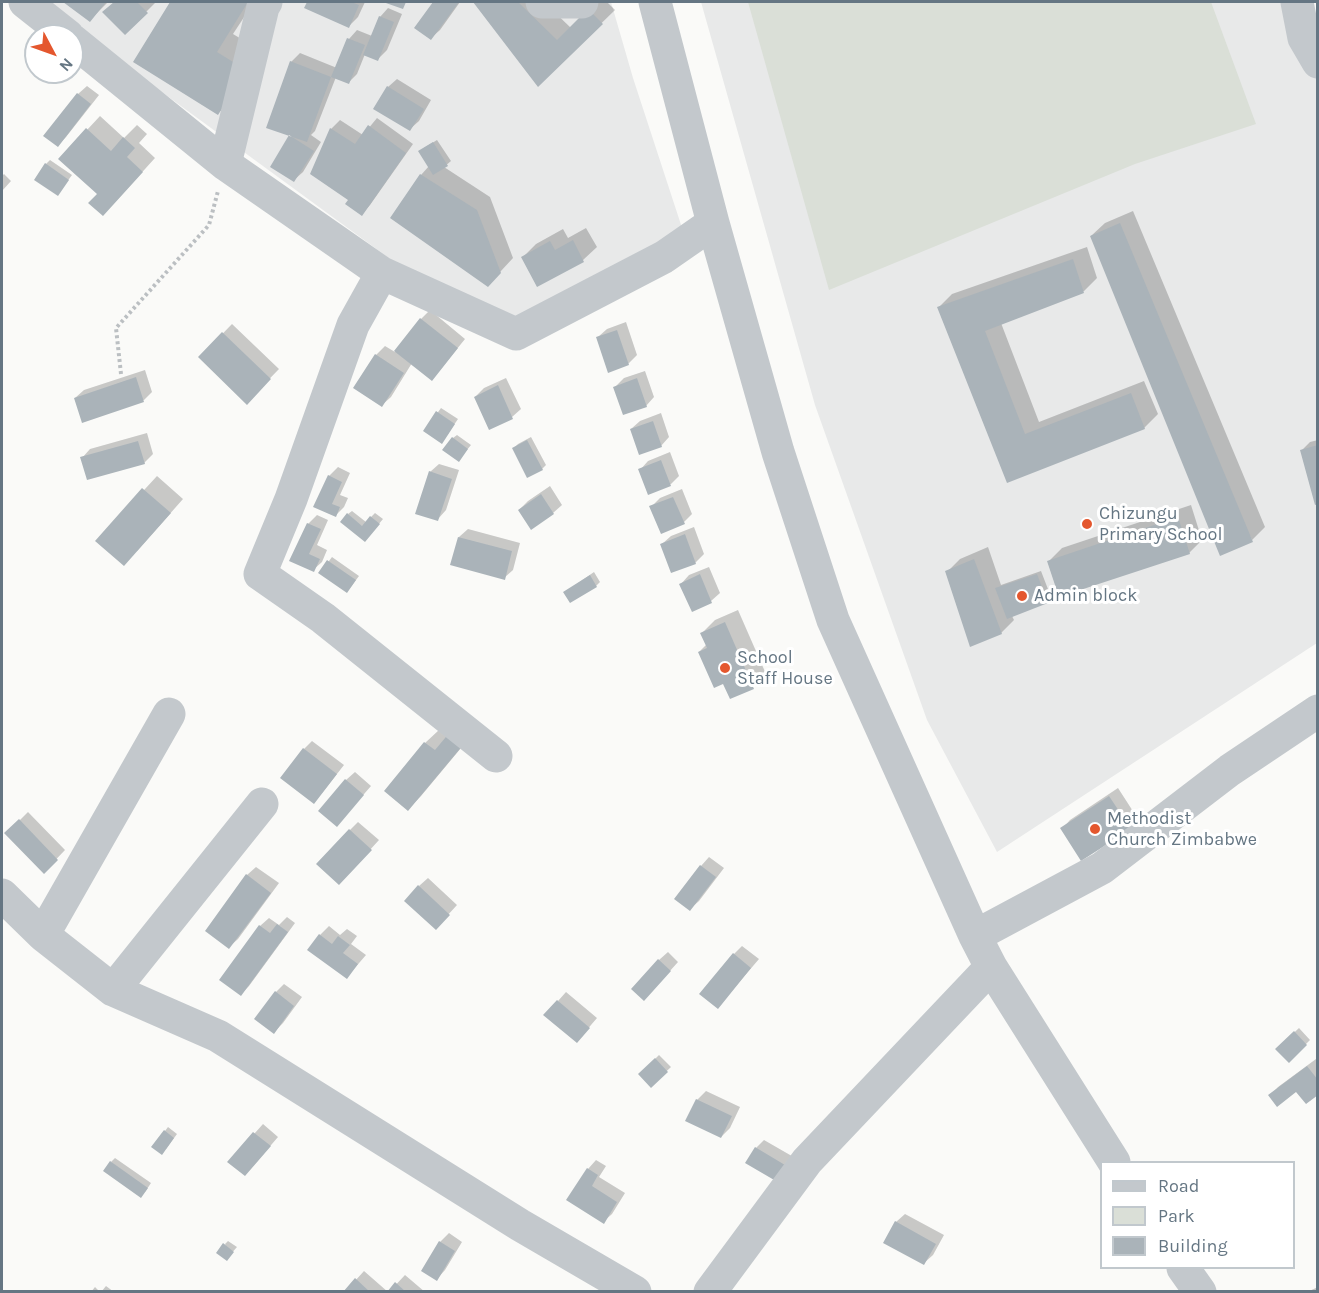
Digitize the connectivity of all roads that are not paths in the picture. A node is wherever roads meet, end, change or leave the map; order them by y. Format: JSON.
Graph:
{"nodes":[{"id":1,"x":25,"y":2,"type":"edge"},
{"id":2,"x":266,"y":2,"type":"edge"},
{"id":3,"x":542,"y":2,"type":"edge"},
{"id":4,"x":582,"y":2,"type":"edge"},
{"id":5,"x":655,"y":2,"type":"edge"},
{"id":6,"x":1297,"y":2,"type":"edge"},
{"id":7,"x":53,"y":24,"type":"edge"},
{"id":8,"x":84,"y":50,"type":"edge"},
{"id":9,"x":1317,"y":62,"type":"edge"},
{"id":10,"x":225,"y":164,"type":"junction"},
{"id":11,"x":713,"y":223,"type":"junction"},
{"id":12,"x":382,"y":273,"type":"junction"},
{"id":13,"x":1317,"y":711,"type":"edge"},
{"id":14,"x":169,"y":714,"type":"dead end"},
{"id":15,"x":496,"y":756,"type":"dead end"},
{"id":16,"x":262,"y":804,"type":"dead end"},
{"id":17,"x":2,"y":895,"type":"edge"},
{"id":18,"x":44,"y":935,"type":"junction"},
{"id":19,"x":975,"y":936,"type":"junction"},
{"id":20,"x":991,"y":967,"type":"junction"},
{"id":21,"x":113,"y":990,"type":"junction"},
{"id":22,"x":1113,"y":1161,"type":"edge"},
{"id":23,"x":1184,"y":1269,"type":"edge"},
{"id":24,"x":635,"y":1292,"type":"edge"},
{"id":25,"x":710,"y":1292,"type":"edge"},
{"id":26,"x":1200,"y":1292,"type":"edge"}],
"edges":[{"from":1,"to":7,"type":"street"},
{"from":2,"to":10,"type":"street"},
{"from":3,"to":4,"type":"street"},
{"from":5,"to":11,"type":"street"},
{"from":6,"to":9,"type":"street"},
{"from":8,"to":10,"type":"street"},
{"from":10,"to":12,"type":"street"},
{"from":11,"to":12,"type":"street"},
{"from":11,"to":19,"type":"street"},
{"from":12,"to":15,"type":"street"},
{"from":13,"to":19,"type":"street"},
{"from":14,"to":18,"type":"street"},
{"from":16,"to":21,"type":"street"},
{"from":17,"to":18,"type":"street"},
{"from":18,"to":21,"type":"street"},
{"from":19,"to":20,"type":"street"},
{"from":20,"to":22,"type":"street"},
{"from":20,"to":25,"type":"street"},
{"from":21,"to":24,"type":"street"},
{"from":23,"to":26,"type":"street"}]}
